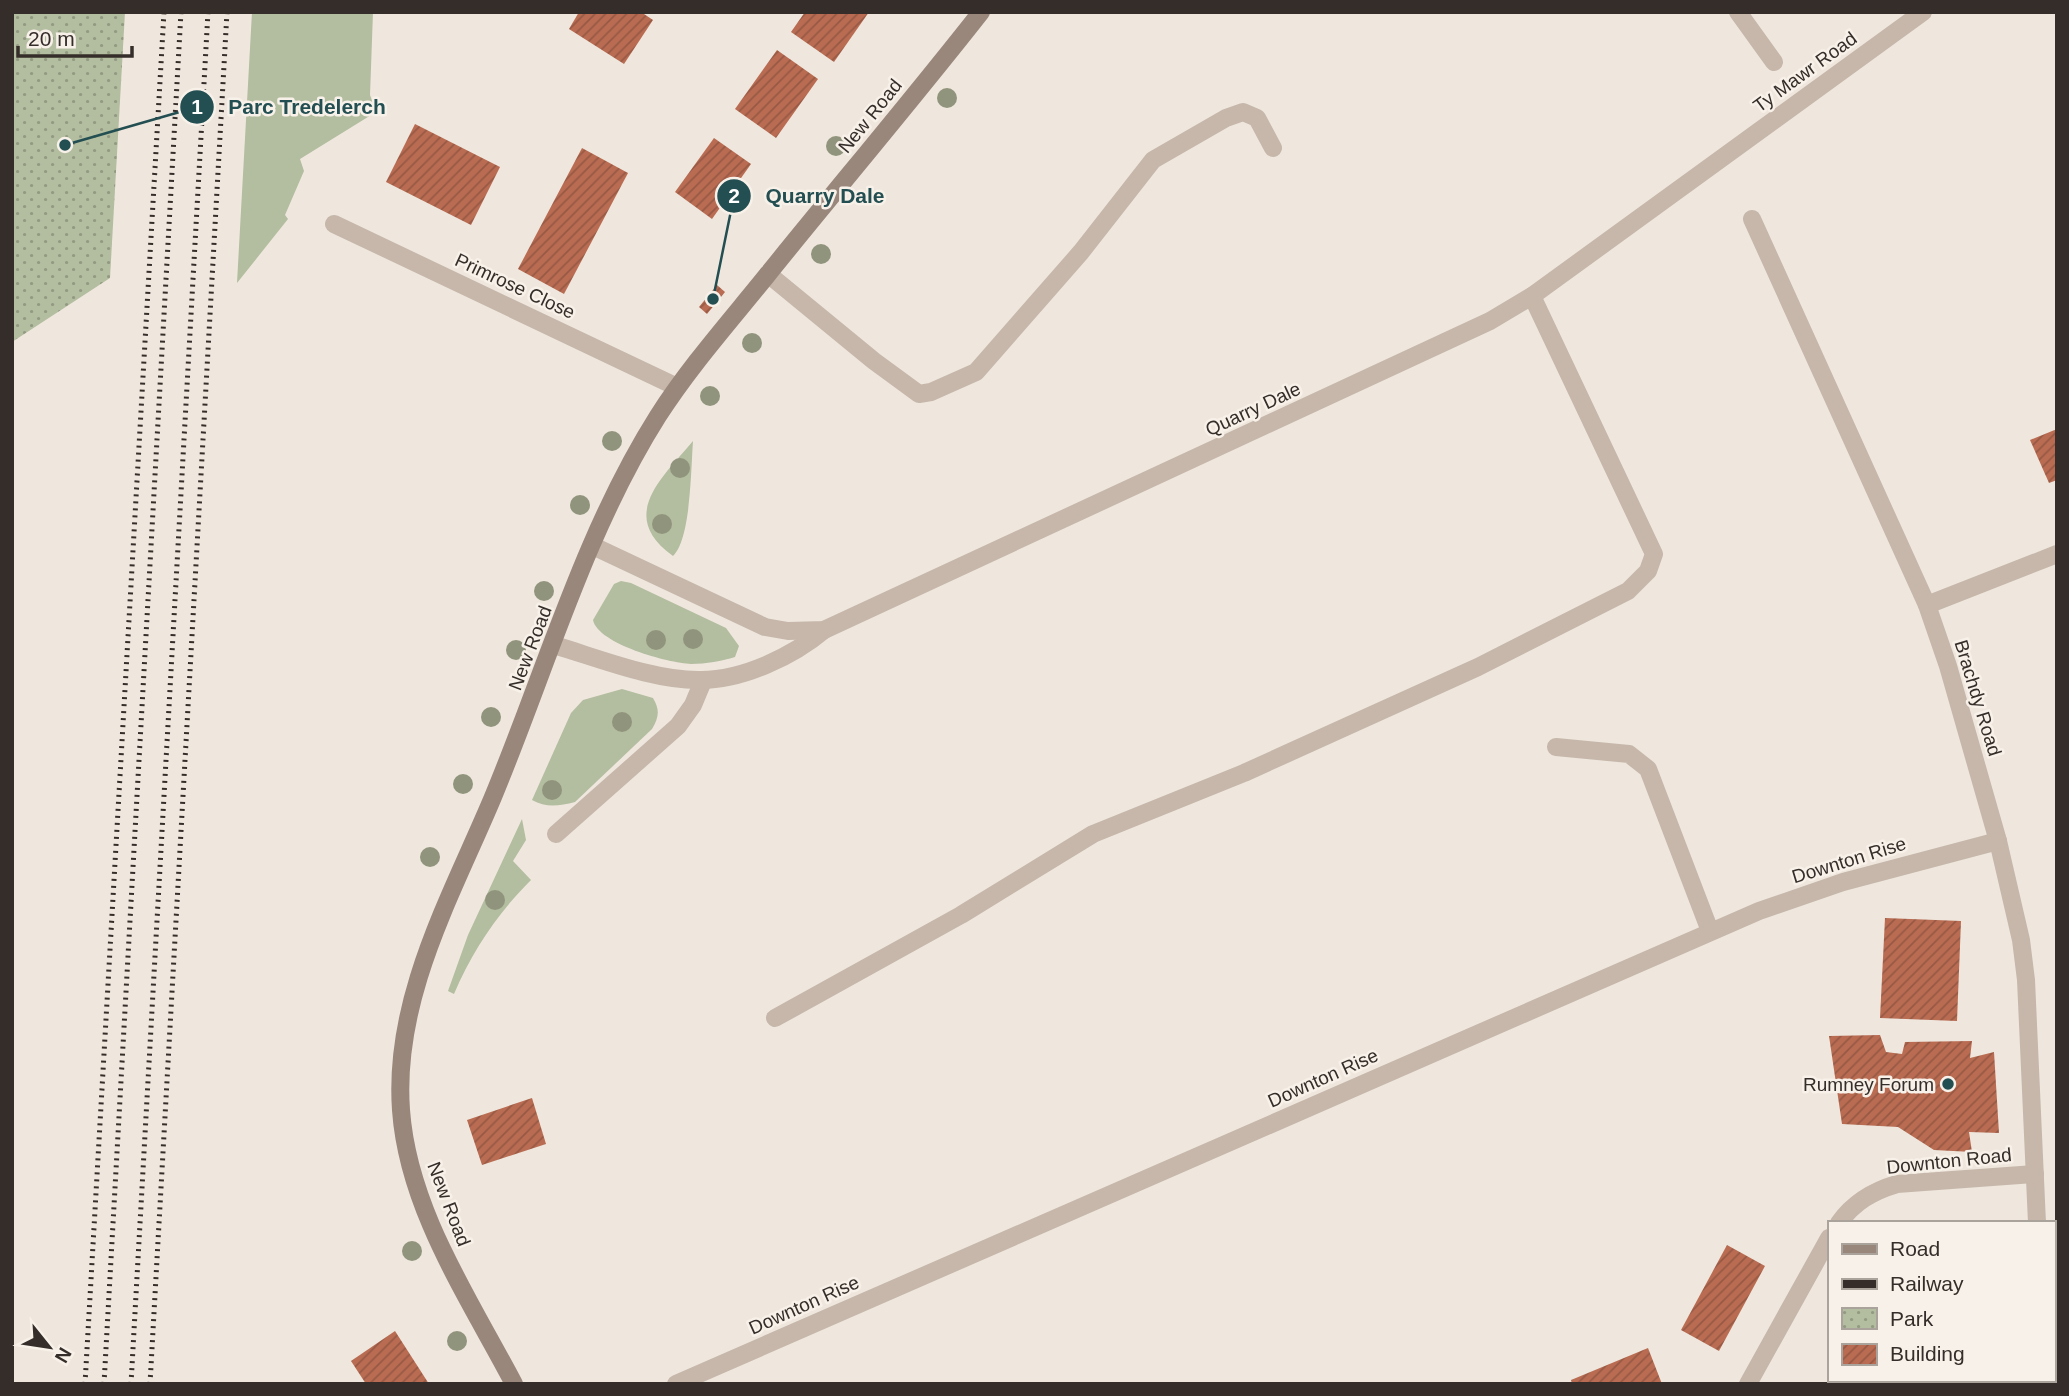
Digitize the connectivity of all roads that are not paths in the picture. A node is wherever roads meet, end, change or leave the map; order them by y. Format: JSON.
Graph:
{"nodes":[{"id":1,"x":981,"y":12,"type":"edge"},
{"id":2,"x":1738,"y":12,"type":"edge"},
{"id":3,"x":1923,"y":12,"type":"edge"},
{"id":4,"x":1774,"y":62,"type":"dead end"},
{"id":5,"x":1273,"y":148,"type":"dead end"},
{"id":6,"x":1712,"y":167,"type":"joint"},
{"id":7,"x":1752,"y":219,"type":"dead end"},
{"id":8,"x":334,"y":224,"type":"dead end"},
{"id":9,"x":768,"y":274,"type":"junction"},
{"id":10,"x":1532,"y":296,"type":"junction"},
{"id":11,"x":677,"y":387,"type":"junction"},
{"id":12,"x":593,"y":546,"type":"junction"},
{"id":13,"x":2057,"y":554,"type":"edge"},
{"id":14,"x":1927,"y":605,"type":"junction"},
{"id":15,"x":824,"y":630,"type":"junction"},
{"id":16,"x":554,"y":645,"type":"junction"},
{"id":17,"x":703,"y":681,"type":"junction"},
{"id":18,"x":1556,"y":747,"type":"dead end"},
{"id":19,"x":556,"y":834,"type":"dead end"},
{"id":20,"x":1998,"y":841,"type":"junction"},
{"id":21,"x":1710,"y":931,"type":"junction"},
{"id":22,"x":775,"y":1018,"type":"dead end"},
{"id":23,"x":2035,"y":1174,"type":"junction"},
{"id":24,"x":1841,"y":1221,"type":"edge"},
{"id":25,"x":2037,"y":1221,"type":"edge"},
{"id":26,"x":1828,"y":1240,"type":"edge"},
{"id":27,"x":514,"y":1384,"type":"edge"},
{"id":28,"x":676,"y":1384,"type":"edge"},
{"id":29,"x":1748,"y":1384,"type":"edge"}],
"edges":[{"from":1,"to":9,"type":"street","name":"New Road"},
{"from":2,"to":4,"type":"street"},
{"from":3,"to":6,"type":"street","name":"Ty Mawr Road"},
{"from":5,"to":9,"type":"street"},
{"from":6,"to":10,"type":"street","name":"Quarry Dale"},
{"from":7,"to":14,"type":"street","name":"Brachdy Road"},
{"from":8,"to":11,"type":"street","name":"Primrose Close"},
{"from":9,"to":11,"type":"street","name":"New Road"},
{"from":10,"to":15,"type":"street","name":"Quarry Dale"},
{"from":10,"to":22,"type":"street"},
{"from":11,"to":12,"type":"street","name":"New Road"},
{"from":12,"to":15,"type":"street","name":"Quarry Dale"},
{"from":12,"to":16,"type":"street","name":"New Road"},
{"from":13,"to":14,"type":"street"},
{"from":14,"to":20,"type":"street","name":"Brachdy Road"},
{"from":15,"to":17,"type":"street"},
{"from":16,"to":17,"type":"street"},
{"from":16,"to":27,"type":"street","name":"New Road"},
{"from":17,"to":19,"type":"street"},
{"from":18,"to":21,"type":"street"},
{"from":20,"to":21,"type":"street","name":"Downton Rise"},
{"from":20,"to":23,"type":"street","name":"Brachdy Road"},
{"from":21,"to":28,"type":"street","name":"Downton Rise"},
{"from":23,"to":24,"type":"street","name":"Downton Road"},
{"from":23,"to":25,"type":"street","name":"Brachdy Road"},
{"from":26,"to":29,"type":"street"}]}
